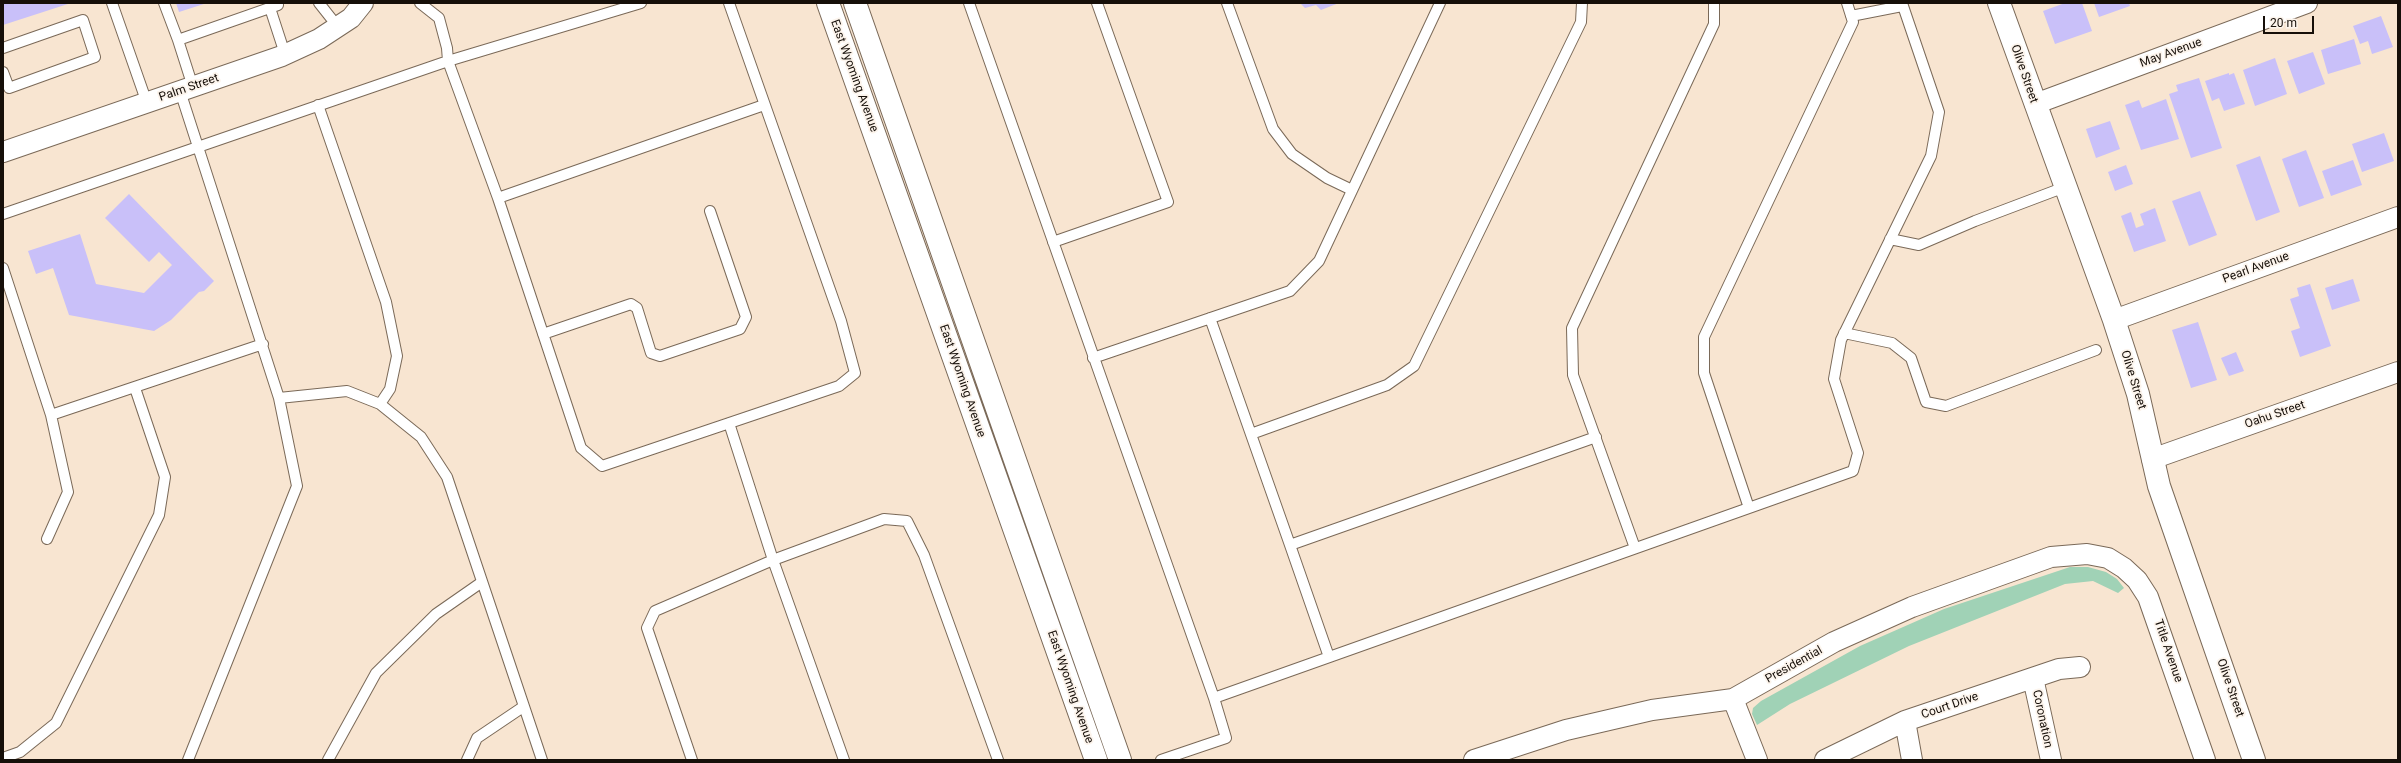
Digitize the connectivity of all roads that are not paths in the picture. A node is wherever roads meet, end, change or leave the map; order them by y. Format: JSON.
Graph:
{"nodes":[{"id":1,"x":112,"y":3,"type":"edge"},
{"id":2,"x":164,"y":3,"type":"edge"},
{"id":3,"x":319,"y":3,"type":"edge"},
{"id":4,"x":363,"y":3,"type":"edge"},
{"id":5,"x":420,"y":3,"type":"edge"},
{"id":6,"x":641,"y":3,"type":"edge"},
{"id":7,"x":729,"y":3,"type":"edge"},
{"id":8,"x":828,"y":3,"type":"edge"},
{"id":9,"x":855,"y":3,"type":"edge"},
{"id":10,"x":969,"y":3,"type":"edge"},
{"id":11,"x":1097,"y":3,"type":"edge"},
{"id":12,"x":1227,"y":3,"type":"edge"},
{"id":13,"x":1440,"y":3,"type":"edge"},
{"id":14,"x":1582,"y":3,"type":"edge"},
{"id":15,"x":1714,"y":3,"type":"edge"},
{"id":16,"x":1846,"y":3,"type":"edge"},
{"id":17,"x":1999,"y":3,"type":"edge"},
{"id":18,"x":2307,"y":3,"type":"edge"},
{"id":19,"x":1902,"y":4,"type":"edge"},
{"id":20,"x":273,"y":5,"type":"edge"},
{"id":21,"x":1851,"y":16,"type":"junction"},
{"id":22,"x":338,"y":27,"type":"junction"},
{"id":23,"x":178,"y":40,"type":"junction"},
{"id":24,"x":3,"y":48,"type":"edge"},
{"id":25,"x":285,"y":54,"type":"junction"},
{"id":26,"x":448,"y":61,"type":"junction"},
{"id":27,"x":3,"y":72,"type":"edge"},
{"id":28,"x":186,"y":89,"type":"junction"},
{"id":29,"x":147,"y":103,"type":"junction"},
{"id":30,"x":2035,"y":104,"type":"junction"},
{"id":31,"x":318,"y":105,"type":"junction"},
{"id":32,"x":764,"y":105,"type":"junction"},
{"id":33,"x":198,"y":148,"type":"junction"},
{"id":34,"x":3,"y":152,"type":"edge"},
{"id":35,"x":2065,"y":187,"type":"junction"},
{"id":36,"x":1352,"y":190,"type":"junction"},
{"id":37,"x":498,"y":198,"type":"junction"},
{"id":38,"x":710,"y":211,"type":"dead end"},
{"id":39,"x":3,"y":214,"type":"edge"},
{"id":40,"x":2398,"y":217,"type":"edge"},
{"id":41,"x":1890,"y":239,"type":"junction"},
{"id":42,"x":1053,"y":242,"type":"junction"},
{"id":43,"x":3,"y":268,"type":"edge"},
{"id":44,"x":1210,"y":318,"type":"junction"},
{"id":45,"x":2114,"y":320,"type":"junction"},
{"id":46,"x":1844,"y":333,"type":"junction"},
{"id":47,"x":542,"y":334,"type":"junction"},
{"id":48,"x":263,"y":344,"type":"junction"},
{"id":49,"x":2096,"y":350,"type":"dead end"},
{"id":50,"x":1094,"y":358,"type":"junction"},
{"id":51,"x":2398,"y":372,"type":"edge"},
{"id":52,"x":135,"y":388,"type":"junction"},
{"id":53,"x":279,"y":398,"type":"junction"},
{"id":54,"x":380,"y":404,"type":"junction"},
{"id":55,"x":51,"y":415,"type":"junction"},
{"id":56,"x":729,"y":423,"type":"junction"},
{"id":57,"x":1250,"y":434,"type":"junction"},
{"id":58,"x":1596,"y":437,"type":"junction"},
{"id":59,"x":2152,"y":458,"type":"junction"},
{"id":60,"x":1749,"y":508,"type":"junction"},
{"id":61,"x":47,"y":539,"type":"dead end"},
{"id":62,"x":1290,"y":545,"type":"junction"},
{"id":63,"x":1635,"y":548,"type":"junction"},
{"id":64,"x":2108,"y":558,"type":"joint"},
{"id":65,"x":773,"y":560,"type":"junction"},
{"id":66,"x":482,"y":582,"type":"junction"},
{"id":67,"x":1329,"y":657,"type":"junction"},
{"id":68,"x":2080,"y":667,"type":"dead end"},
{"id":69,"x":2033,"y":678,"type":"junction"},
{"id":70,"x":1214,"y":698,"type":"junction"},
{"id":71,"x":1733,"y":700,"type":"junction"},
{"id":72,"x":523,"y":707,"type":"junction"},
{"id":73,"x":1905,"y":721,"type":"junction"},
{"id":74,"x":3,"y":758,"type":"edge"},
{"id":75,"x":188,"y":760,"type":"edge"},
{"id":76,"x":328,"y":760,"type":"edge"},
{"id":77,"x":467,"y":760,"type":"edge"},
{"id":78,"x":542,"y":760,"type":"edge"},
{"id":79,"x":692,"y":760,"type":"edge"},
{"id":80,"x":844,"y":760,"type":"edge"},
{"id":81,"x":998,"y":760,"type":"edge"},
{"id":82,"x":1096,"y":760,"type":"edge"},
{"id":83,"x":1120,"y":760,"type":"edge"},
{"id":84,"x":1162,"y":760,"type":"edge"},
{"id":85,"x":1474,"y":760,"type":"edge"},
{"id":86,"x":1757,"y":760,"type":"edge"},
{"id":87,"x":1825,"y":760,"type":"edge"},
{"id":88,"x":1912,"y":760,"type":"edge"},
{"id":89,"x":2051,"y":760,"type":"edge"},
{"id":90,"x":2205,"y":760,"type":"edge"},
{"id":91,"x":2254,"y":760,"type":"edge"}],
"edges":[{"from":1,"to":29,"type":"lane"},
{"from":2,"to":23,"type":"lane"},
{"from":3,"to":22,"type":"lane"},
{"from":4,"to":22,"type":"street","name":"Palm Street"},
{"from":5,"to":26,"type":"lane"},
{"from":6,"to":26,"type":"lane"},
{"from":7,"to":32,"type":"lane"},
{"from":8,"to":82,"type":"street","name":"East Wyoming Avenue"},
{"from":9,"to":83,"type":"street","name":"East Wyoming Avenue"},
{"from":10,"to":42,"type":"lane"},
{"from":11,"to":42,"type":"lane"},
{"from":12,"to":36,"type":"lane"},
{"from":13,"to":36,"type":"lane"},
{"from":14,"to":57,"type":"lane"},
{"from":15,"to":58,"type":"lane"},
{"from":16,"to":21,"type":"lane"},
{"from":17,"to":30,"type":"street","name":"Olive Street"},
{"from":18,"to":30,"type":"street","name":"May Avenue"},
{"from":19,"to":21,"type":"lane"},
{"from":19,"to":41,"type":"lane"},
{"from":20,"to":23,"type":"lane"},
{"from":20,"to":25,"type":"lane"},
{"from":21,"to":60,"type":"lane"},
{"from":22,"to":25,"type":"street","name":"Palm Street"},
{"from":23,"to":28,"type":"lane"},
{"from":24,"to":27,"type":"lane"},
{"from":25,"to":28,"type":"street","name":"Palm Street"},
{"from":26,"to":31,"type":"lane"},
{"from":26,"to":37,"type":"lane"},
{"from":28,"to":29,"type":"street","name":"Palm Street"},
{"from":28,"to":33,"type":"lane"},
{"from":29,"to":34,"type":"street","name":"Palm Street"},
{"from":30,"to":35,"type":"street","name":"Olive Street"},
{"from":31,"to":33,"type":"lane"},
{"from":31,"to":54,"type":"lane"},
{"from":32,"to":37,"type":"lane"},
{"from":32,"to":56,"type":"lane"},
{"from":33,"to":39,"type":"lane"},
{"from":33,"to":48,"type":"lane"},
{"from":35,"to":41,"type":"lane"},
{"from":35,"to":45,"type":"street","name":"Olive Street"},
{"from":36,"to":44,"type":"lane"},
{"from":37,"to":47,"type":"lane"},
{"from":38,"to":47,"type":"lane"},
{"from":40,"to":45,"type":"street","name":"Pearl Avenue"},
{"from":41,"to":46,"type":"lane"},
{"from":42,"to":50,"type":"lane"},
{"from":43,"to":55,"type":"lane"},
{"from":44,"to":50,"type":"lane"},
{"from":44,"to":57,"type":"lane"},
{"from":45,"to":59,"type":"street","name":"Olive Street"},
{"from":46,"to":49,"type":"lane"},
{"from":46,"to":60,"type":"lane"},
{"from":47,"to":56,"type":"lane"},
{"from":48,"to":52,"type":"lane"},
{"from":48,"to":53,"type":"lane"},
{"from":50,"to":70,"type":"lane"},
{"from":51,"to":59,"type":"street","name":"Oahu Street"},
{"from":52,"to":55,"type":"lane"},
{"from":52,"to":74,"type":"lane"},
{"from":53,"to":54,"type":"lane"},
{"from":53,"to":75,"type":"lane"},
{"from":54,"to":66,"type":"lane"},
{"from":55,"to":61,"type":"lane"},
{"from":56,"to":65,"type":"lane"},
{"from":57,"to":62,"type":"lane"},
{"from":58,"to":62,"type":"lane"},
{"from":58,"to":63,"type":"lane"},
{"from":59,"to":91,"type":"street","name":"Olive Street"},
{"from":60,"to":63,"type":"lane"},
{"from":62,"to":67,"type":"lane"},
{"from":63,"to":67,"type":"lane"},
{"from":64,"to":71,"type":"street","name":"Presidential"},
{"from":64,"to":90,"type":"street","name":"Title Avenue"},
{"from":65,"to":79,"type":"lane"},
{"from":65,"to":80,"type":"lane"},
{"from":65,"to":81,"type":"lane"},
{"from":66,"to":72,"type":"lane"},
{"from":66,"to":76,"type":"lane"},
{"from":67,"to":70,"type":"lane"},
{"from":68,"to":69,"type":"street","name":"Court Drive"},
{"from":69,"to":73,"type":"street","name":"Court Drive"},
{"from":69,"to":89,"type":"street","name":"Coronation"},
{"from":70,"to":84,"type":"lane"},
{"from":71,"to":85,"type":"street","name":"Presidential"},
{"from":71,"to":86,"type":"street"},
{"from":72,"to":77,"type":"lane"},
{"from":72,"to":78,"type":"lane"},
{"from":73,"to":87,"type":"street","name":"Court Drive"},
{"from":73,"to":88,"type":"street"}]}
